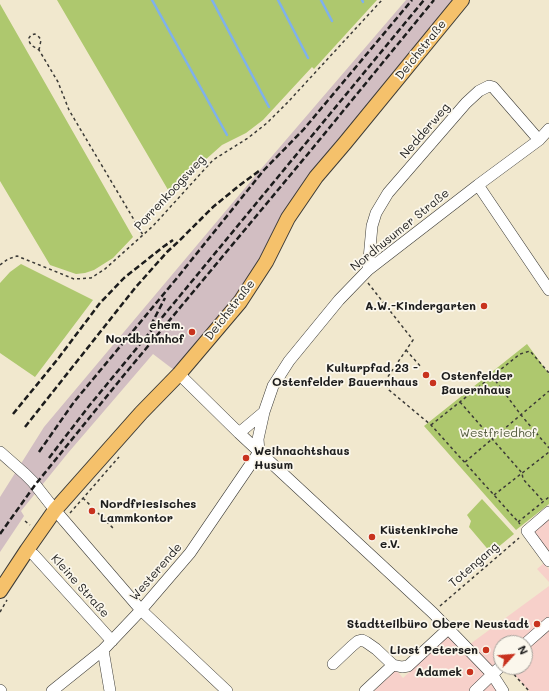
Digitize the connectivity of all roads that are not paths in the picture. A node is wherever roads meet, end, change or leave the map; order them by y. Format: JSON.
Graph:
{"nodes":[{"id":1,"x":462,"y":0,"type":"edge"},
{"id":2,"x":549,"y":129,"type":"edge"},
{"id":3,"x":539,"y":140,"type":"junction"},
{"id":4,"x":478,"y":185,"type":"junction"},
{"id":5,"x":365,"y":272,"type":"junction"},
{"id":6,"x":549,"y":290,"type":"edge"},
{"id":7,"x":179,"y":374,"type":"junction"},
{"id":8,"x":264,"y":412,"type":"junction"},
{"id":9,"x":239,"y":432,"type":"junction"},
{"id":10,"x":0,"y":452,"type":"edge"},
{"id":11,"x":260,"y":452,"type":"junction"},
{"id":12,"x":55,"y":510,"type":"junction"},
{"id":13,"x":549,"y":512,"type":"edge"},
{"id":14,"x":27,"y":550,"type":"junction"},
{"id":15,"x":549,"y":561,"type":"edge"},
{"id":16,"x":0,"y":591,"type":"edge"},
{"id":17,"x":141,"y":610,"type":"junction"},
{"id":18,"x":549,"y":622,"type":"edge"},
{"id":19,"x":448,"y":629,"type":"junction"},
{"id":20,"x":533,"y":637,"type":"edge"},
{"id":21,"x":112,"y":641,"type":"junction"},
{"id":22,"x":103,"y":650,"type":"junction"},
{"id":23,"x":333,"y":664,"type":"dead end"},
{"id":24,"x":393,"y":665,"type":"junction"},
{"id":25,"x":492,"y":674,"type":"junction"},
{"id":26,"x":52,"y":691,"type":"edge"},
{"id":27,"x":110,"y":691,"type":"edge"},
{"id":28,"x":227,"y":691,"type":"edge"},
{"id":29,"x":365,"y":691,"type":"edge"},
{"id":30,"x":475,"y":691,"type":"edge"},
{"id":31,"x":503,"y":691,"type":"edge"}],
"edges":[{"from":1,"to":7,"type":"main road","name":"Deichstraße"},
{"from":2,"to":3,"type":"street","name":"Nordhusumer Straße"},
{"from":3,"to":4,"type":"street","name":"Nordhusumer Straße"},
{"from":3,"to":5,"type":"street","name":"Nedderweg"},
{"from":4,"to":5,"type":"street","name":"Nordhusumer Straße"},
{"from":4,"to":6,"type":"street"},
{"from":5,"to":8,"type":"street","name":"Nordhusumer Straße"},
{"from":7,"to":9,"type":"street"},
{"from":7,"to":12,"type":"main road","name":"Deichstraße"},
{"from":8,"to":9,"type":"street"},
{"from":8,"to":11,"type":"street","name":"Nordhusumer Straße"},
{"from":9,"to":11,"type":"street"},
{"from":10,"to":12,"type":"street"},
{"from":11,"to":17,"type":"street","name":"Westerende"},
{"from":11,"to":19,"type":"street"},
{"from":12,"to":14,"type":"main road","name":"Deichstraße"},
{"from":12,"to":17,"type":"street"},
{"from":13,"to":15,"type":"street"},
{"from":14,"to":16,"type":"main road","name":"Deichstraße"},
{"from":14,"to":21,"type":"street","name":"Kleine Straße"},
{"from":17,"to":21,"type":"street","name":"Westerende"},
{"from":17,"to":28,"type":"street"},
{"from":18,"to":20,"type":"street"},
{"from":19,"to":24,"type":"street"},
{"from":19,"to":25,"type":"street"},
{"from":21,"to":22,"type":"street","name":"Westerende"},
{"from":22,"to":26,"type":"street","name":"Westerende"},
{"from":22,"to":27,"type":"street"},
{"from":23,"to":24,"type":"street"},
{"from":24,"to":29,"type":"street"},
{"from":25,"to":30,"type":"street"},
{"from":25,"to":31,"type":"street"}]}
